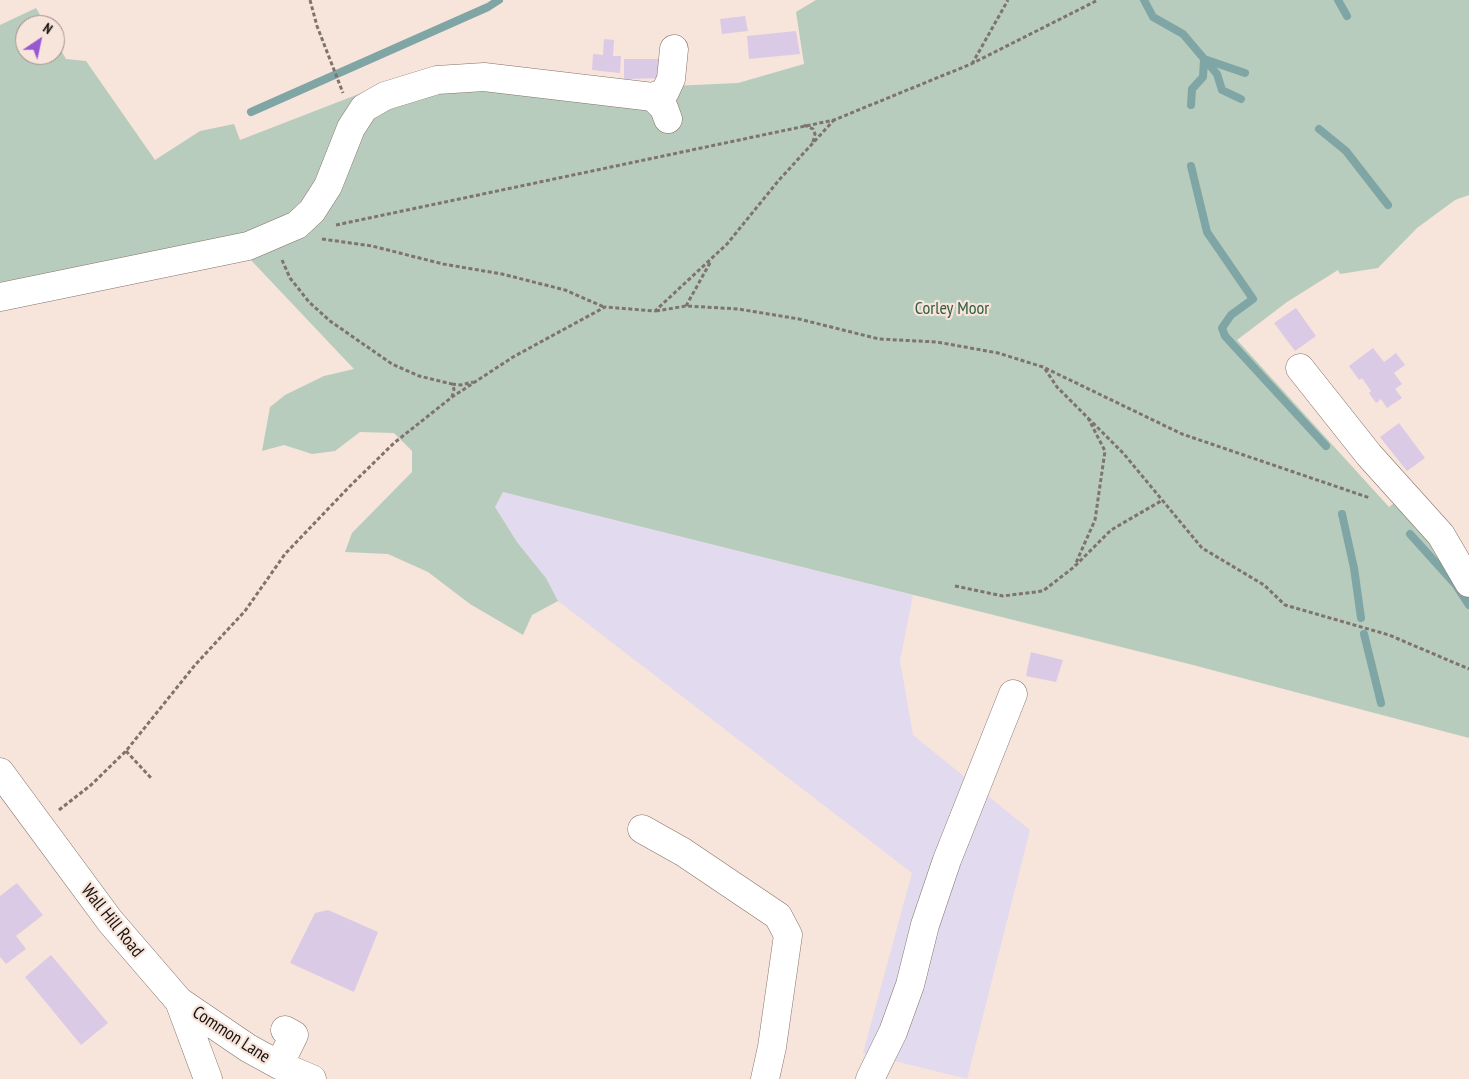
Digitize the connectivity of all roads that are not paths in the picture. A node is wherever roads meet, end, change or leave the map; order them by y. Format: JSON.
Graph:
{"nodes":[{"id":1,"x":674,"y":49,"type":"dead end"},
{"id":2,"x":0,"y":297,"type":"edge"},
{"id":3,"x":1300,"y":368,"type":"dead end"},
{"id":4,"x":1469,"y":583,"type":"edge"},
{"id":5,"x":1012,"y":694,"type":"dead end"},
{"id":6,"x":0,"y":772,"type":"edge"},
{"id":7,"x":642,"y":829,"type":"dead end"},
{"id":8,"x":179,"y":1001,"type":"junction"},
{"id":9,"x":285,"y":1030,"type":"dead end"},
{"id":10,"x":279,"y":1065,"type":"junction"},
{"id":11,"x":208,"y":1079,"type":"edge"},
{"id":12,"x":312,"y":1079,"type":"edge"},
{"id":13,"x":765,"y":1079,"type":"edge"},
{"id":14,"x":870,"y":1079,"type":"edge"}],
"edges":[{"from":1,"to":2,"type":"street"},
{"from":3,"to":4,"type":"street"},
{"from":5,"to":14,"type":"street"},
{"from":6,"to":8,"type":"street","name":"Wall Hill Road"},
{"from":7,"to":13,"type":"street"},
{"from":8,"to":10,"type":"street","name":"Common Lane"},
{"from":8,"to":11,"type":"street","name":"Wall Hill Road"},
{"from":9,"to":10,"type":"street"},
{"from":10,"to":12,"type":"street","name":"Common Lane"}]}
